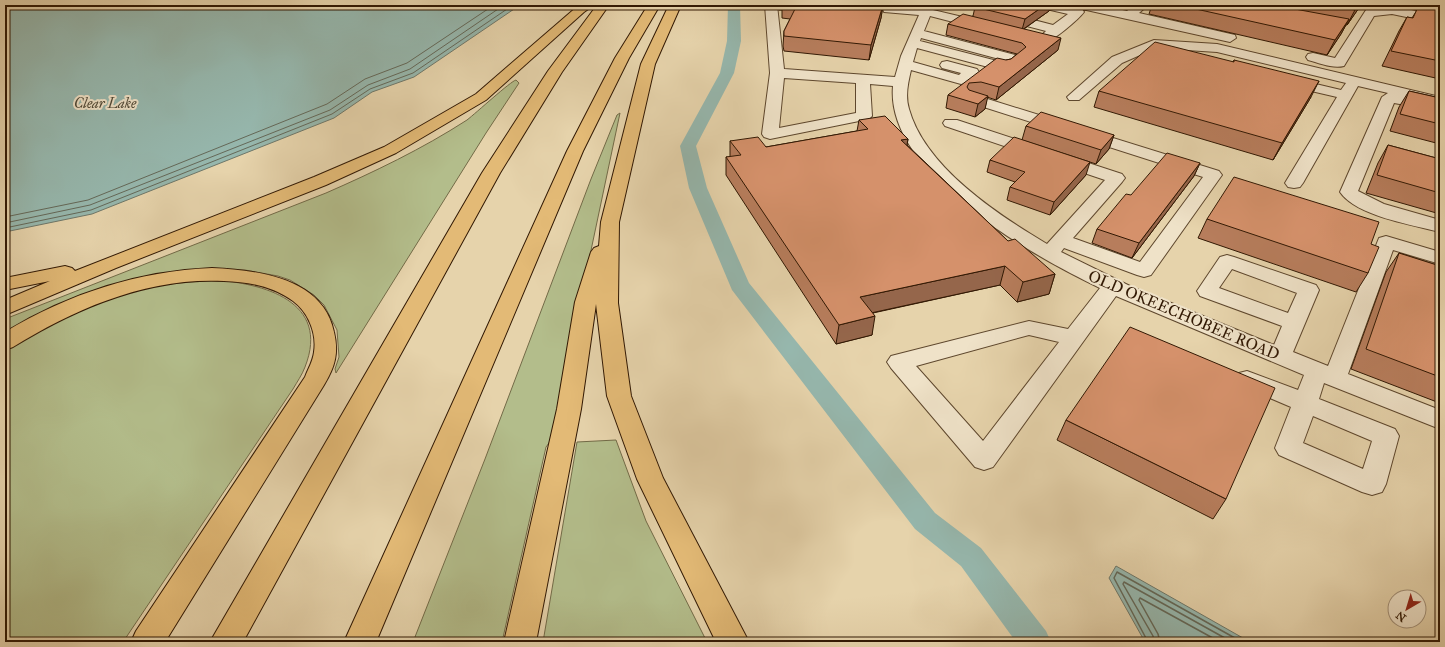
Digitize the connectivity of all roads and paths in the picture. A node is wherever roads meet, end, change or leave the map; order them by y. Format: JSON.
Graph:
{"nodes":[{"id":1,"x":588,"y":5,"type":"edge"},
{"id":2,"x":603,"y":5,"type":"edge"},
{"id":3,"x":654,"y":5,"type":"edge"},
{"id":4,"x":675,"y":5,"type":"edge"},
{"id":5,"x":771,"y":5,"type":"edge"},
{"id":6,"x":888,"y":5,"type":"edge"},
{"id":7,"x":1046,"y":5,"type":"edge"},
{"id":8,"x":1082,"y":5,"type":"edge"},
{"id":9,"x":1142,"y":5,"type":"edge"},
{"id":10,"x":928,"y":8,"type":"edge"},
{"id":11,"x":1389,"y":8,"type":"edge"},
{"id":12,"x":987,"y":12,"type":"edge"},
{"id":13,"x":1129,"y":16,"type":"junction"},
{"id":14,"x":1440,"y":20,"type":"edge"},
{"id":15,"x":1409,"y":22,"type":"edge"},
{"id":16,"x":1347,"y":25,"type":"edge"},
{"id":17,"x":1361,"y":28,"type":"junction"},
{"id":18,"x":1440,"y":28,"type":"edge"},
{"id":19,"x":996,"y":29,"type":"edge"},
{"id":20,"x":1056,"y":30,"type":"junction"},
{"id":21,"x":1246,"y":42,"type":"dead end"},
{"id":22,"x":1054,"y":44,"type":"edge"},
{"id":23,"x":1146,"y":47,"type":"junction"},
{"id":24,"x":1300,"y":54,"type":"dead end"},
{"id":25,"x":910,"y":55,"type":"junction"},
{"id":26,"x":1199,"y":60,"type":"edge"},
{"id":27,"x":777,"y":73,"type":"junction"},
{"id":28,"x":863,"y":79,"type":"junction"},
{"id":29,"x":1276,"y":79,"type":"edge"},
{"id":30,"x":1354,"y":80,"type":"junction"},
{"id":31,"x":1345,"y":95,"type":"junction"},
{"id":32,"x":1074,"y":97,"type":"dead end"},
{"id":33,"x":973,"y":99,"type":"edge"},
{"id":34,"x":1440,"y":101,"type":"edge"},
{"id":35,"x":1440,"y":109,"type":"edge"},
{"id":36,"x":951,"y":123,"type":"dead end"},
{"id":37,"x":1294,"y":183,"type":"dead end"},
{"id":38,"x":610,"y":222,"type":"junction"},
{"id":39,"x":1440,"y":226,"type":"edge"},
{"id":40,"x":1055,"y":247,"type":"junction"},
{"id":41,"x":1440,"y":258,"type":"edge"},
{"id":42,"x":109,"y":264,"type":"junction"},
{"id":43,"x":5,"y":284,"type":"edge"},
{"id":44,"x":1112,"y":286,"type":"junction"},
{"id":45,"x":5,"y":308,"type":"edge"},
{"id":46,"x":1295,"y":323,"type":"dead end"},
{"id":47,"x":1074,"y":338,"type":"junction"},
{"id":48,"x":5,"y":342,"type":"edge"},
{"id":49,"x":1280,"y":356,"type":"junction"},
{"id":50,"x":1227,"y":370,"type":"edge"},
{"id":51,"x":1326,"y":375,"type":"junction"},
{"id":52,"x":1440,"y":420,"type":"edge"},
{"id":53,"x":147,"y":642,"type":"edge"},
{"id":54,"x":226,"y":642,"type":"edge"},
{"id":55,"x":360,"y":642,"type":"edge"},
{"id":56,"x":520,"y":642,"type":"edge"},
{"id":57,"x":733,"y":642,"type":"edge"}],
"edges":[{"from":1,"to":42,"type":"highway"},
{"from":2,"to":54,"type":"highway"},
{"from":3,"to":55,"type":"highway"},
{"from":4,"to":38,"type":"highway"},
{"from":5,"to":27,"type":"street"},
{"from":6,"to":10,"type":"street"},
{"from":7,"to":20,"type":"street"},
{"from":8,"to":13,"type":"street"},
{"from":9,"to":13,"type":"street"},
{"from":10,"to":19,"type":"street"},
{"from":10,"to":25,"type":"street","name":"OLD OKEECHOBEE ROAD"},
{"from":11,"to":14,"type":"street"},
{"from":11,"to":17,"type":"street"},
{"from":12,"to":20,"type":"street"},
{"from":13,"to":21,"type":"street"},
{"from":15,"to":18,"type":"street"},
{"from":16,"to":17,"type":"street"},
{"from":17,"to":24,"type":"street"},
{"from":20,"to":22,"type":"street"},
{"from":23,"to":26,"type":"street"},
{"from":23,"to":30,"type":"street"},
{"from":23,"to":32,"type":"street"},
{"from":25,"to":25,"type":"street"},
{"from":25,"to":28,"type":"street"},
{"from":25,"to":40,"type":"street","name":"OLD OKEECHOBEE ROAD"},
{"from":27,"to":28,"type":"street"},
{"from":27,"to":28,"type":"street"},
{"from":29,"to":31,"type":"street"},
{"from":30,"to":31,"type":"street"},
{"from":30,"to":34,"type":"street"},
{"from":31,"to":37,"type":"street"},
{"from":33,"to":40,"type":"street"},
{"from":35,"to":39,"type":"street"},
{"from":36,"to":40,"type":"street"},
{"from":38,"to":56,"type":"highway"},
{"from":38,"to":57,"type":"highway"},
{"from":40,"to":44,"type":"street","name":"OLD OKEECHOBEE ROAD"},
{"from":41,"to":51,"type":"street"},
{"from":42,"to":43,"type":"highway"},
{"from":42,"to":45,"type":"highway"},
{"from":44,"to":47,"type":"street"},
{"from":44,"to":49,"type":"street","name":"OLD OKEECHOBEE ROAD"},
{"from":46,"to":49,"type":"street"},
{"from":47,"to":47,"type":"street"},
{"from":48,"to":53,"type":"highway"},
{"from":49,"to":51,"type":"street","name":"OLD OKEECHOBEE ROAD"},
{"from":50,"to":51,"type":"street"},
{"from":51,"to":52,"type":"street","name":"OLD OKEECHOBEE ROAD"}]}
